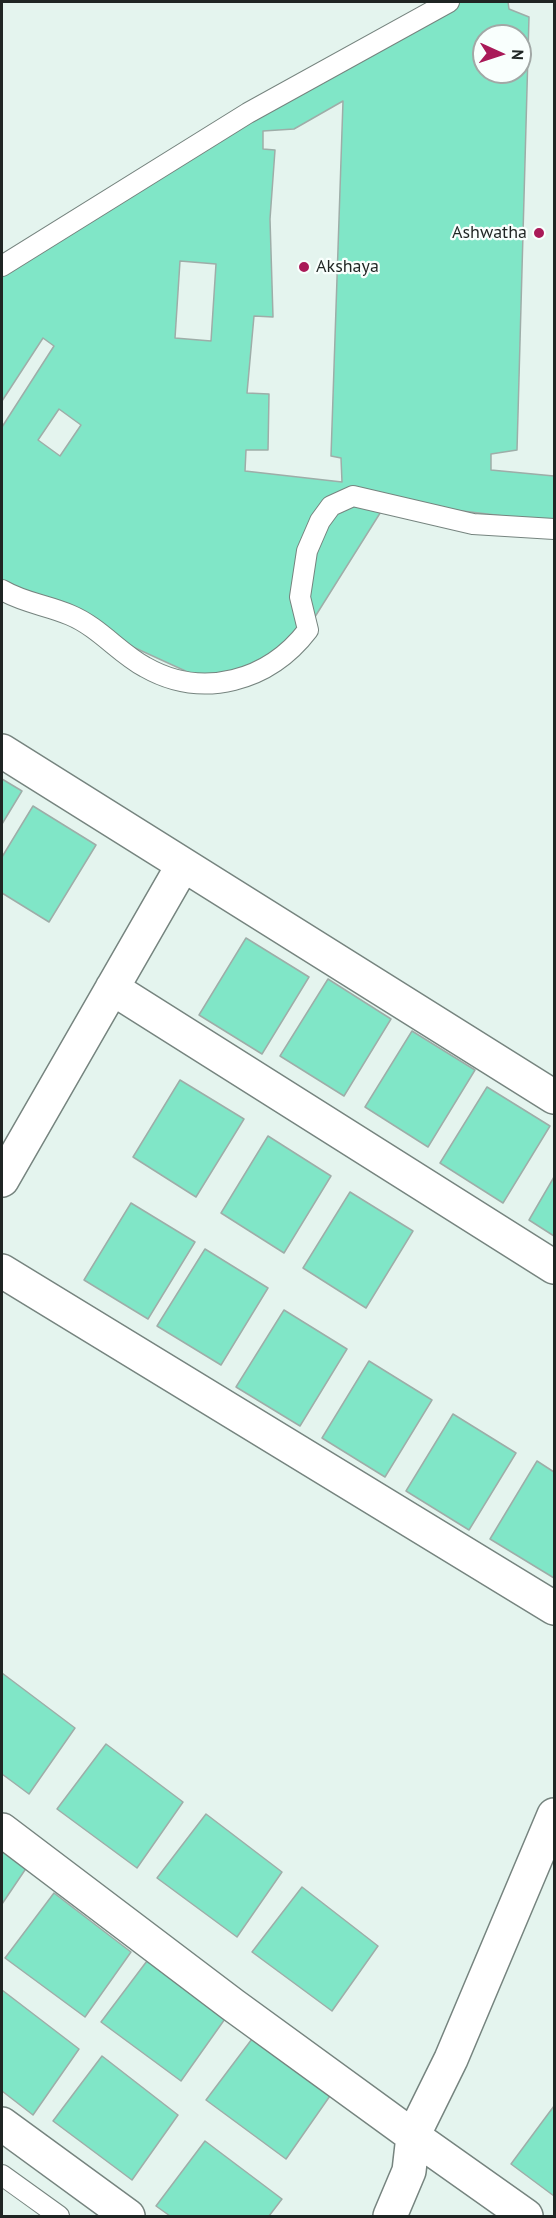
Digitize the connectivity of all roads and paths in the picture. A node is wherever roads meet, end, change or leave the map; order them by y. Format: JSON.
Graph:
{"nodes":[{"id":1,"x":449,"y":2,"type":"edge"},
{"id":2,"x":2,"y":266,"type":"edge"},
{"id":3,"x":555,"y":529,"type":"edge"},
{"id":4,"x":2,"y":590,"type":"edge"},
{"id":5,"x":2,"y":751,"type":"edge"},
{"id":6,"x":183,"y":865,"type":"junction"},
{"id":7,"x":112,"y":988,"type":"junction"},
{"id":8,"x":555,"y":1097,"type":"edge"},
{"id":9,"x":13,"y":1134,"type":"edge"},
{"id":10,"x":2,"y":1180,"type":"edge"},
{"id":11,"x":555,"y":1267,"type":"edge"},
{"id":12,"x":2,"y":1271,"type":"edge"},
{"id":13,"x":555,"y":1608,"type":"edge"},
{"id":14,"x":555,"y":1815,"type":"edge"},
{"id":15,"x":2,"y":1830,"type":"edge"},
{"id":16,"x":546,"y":1860,"type":"edge"},
{"id":17,"x":2,"y":2124,"type":"edge"},
{"id":18,"x":413,"y":2136,"type":"junction"},
{"id":19,"x":2,"y":2175,"type":"edge"},
{"id":20,"x":59,"y":2217,"type":"edge"},
{"id":21,"x":128,"y":2217,"type":"edge"},
{"id":22,"x":390,"y":2217,"type":"edge"},
{"id":23,"x":525,"y":2217,"type":"edge"}],
"edges":[{"from":1,"to":2,"type":"lane"},
{"from":3,"to":4,"type":"lane"},
{"from":5,"to":6,"type":"street"},
{"from":6,"to":7,"type":"street"},
{"from":6,"to":8,"type":"street"},
{"from":7,"to":9,"type":"street"},
{"from":7,"to":11,"type":"street"},
{"from":9,"to":10,"type":"street"},
{"from":12,"to":13,"type":"street"},
{"from":14,"to":16,"type":"street"},
{"from":15,"to":18,"type":"street"},
{"from":16,"to":18,"type":"street"},
{"from":17,"to":21,"type":"street"},
{"from":18,"to":22,"type":"street"},
{"from":18,"to":23,"type":"street"},
{"from":19,"to":20,"type":"lane"}]}
